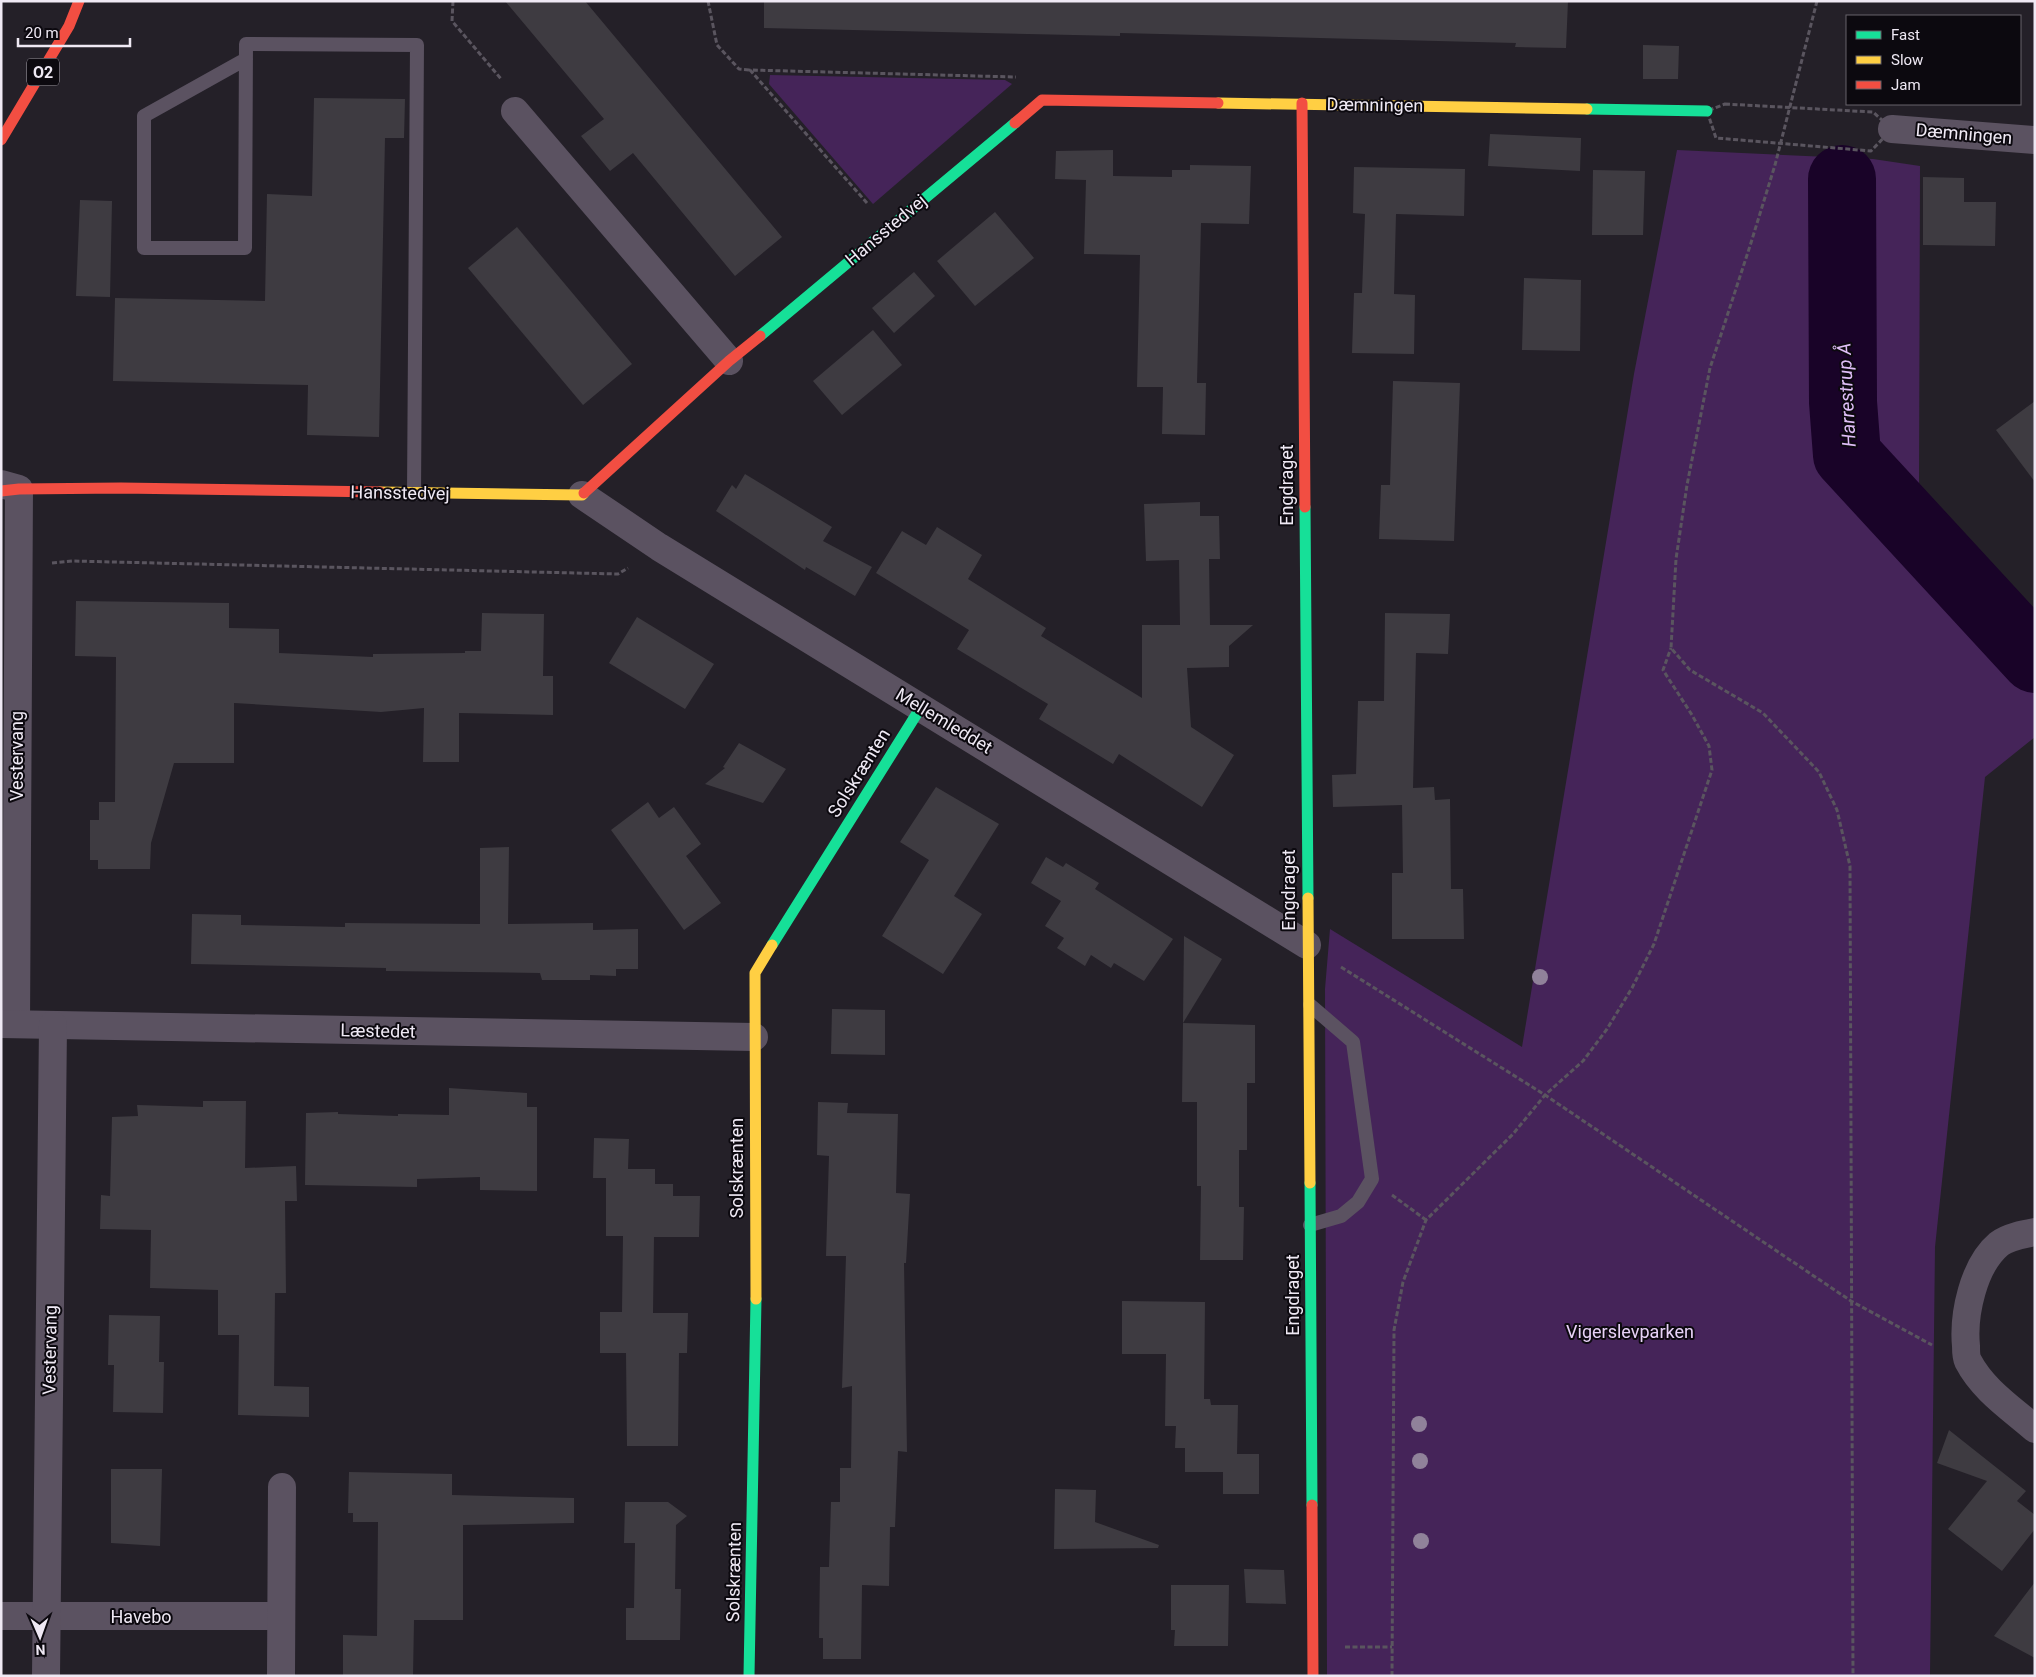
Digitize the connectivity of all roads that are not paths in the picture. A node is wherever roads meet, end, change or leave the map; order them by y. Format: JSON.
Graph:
{"nodes":[{"id":1,"x":79,"y":1,"type":"edge"},
{"id":2,"x":246,"y":59,"type":"junction"},
{"id":3,"x":1042,"y":100,"type":"joint"},
{"id":4,"x":1302,"y":103,"type":"junction"},
{"id":5,"x":515,"y":110,"type":"road end"},
{"id":6,"x":1707,"y":111,"type":"road end"},
{"id":7,"x":1892,"y":129,"type":"road end"},
{"id":8,"x":1,"y":140,"type":"edge"},
{"id":9,"x":2035,"y":140,"type":"edge"},
{"id":10,"x":729,"y":361,"type":"junction"},
{"id":11,"x":7,"y":488,"type":"edge"},
{"id":12,"x":414,"y":494,"type":"junction"},
{"id":13,"x":582,"y":495,"type":"junction"},
{"id":14,"x":921,"y":707,"type":"junction"},
{"id":15,"x":1307,"y":945,"type":"junction"},
{"id":16,"x":1310,"y":1005,"type":"junction"},
{"id":17,"x":9,"y":1024,"type":"edge"},
{"id":18,"x":53,"y":1025,"type":"junction"},
{"id":19,"x":754,"y":1037,"type":"junction"},
{"id":20,"x":1310,"y":1225,"type":"junction"},
{"id":21,"x":2035,"y":1232,"type":"edge"},
{"id":22,"x":2035,"y":1429,"type":"edge"},
{"id":23,"x":282,"y":1486,"type":"dead end"},
{"id":24,"x":1,"y":1616,"type":"edge"},
{"id":25,"x":281,"y":1616,"type":"junction"},
{"id":26,"x":46,"y":1617,"type":"junction"},
{"id":27,"x":46,"y":1676,"type":"edge"},
{"id":28,"x":281,"y":1676,"type":"edge"},
{"id":29,"x":749,"y":1676,"type":"edge"},
{"id":30,"x":1313,"y":1676,"type":"edge"}],
"edges":[{"from":1,"to":8,"type":"street","number":"O2"},
{"from":2,"to":2,"type":"lane"},
{"from":2,"to":12,"type":"lane"},
{"from":3,"to":4,"type":"street","name":"Dæmningen"},
{"from":3,"to":10,"type":"street","name":"Hansstedvej"},
{"from":4,"to":6,"type":"street","name":"Dæmningen"},
{"from":4,"to":15,"type":"street","name":"Engdraget"},
{"from":5,"to":10,"type":"street"},
{"from":7,"to":9,"type":"street","name":"Dæmningen"},
{"from":10,"to":13,"type":"street","name":"Hansstedvej"},
{"from":11,"to":12,"type":"street","name":"Hansstedvej"},
{"from":11,"to":17,"type":"street","name":"Vestervang"},
{"from":12,"to":13,"type":"street","name":"Hansstedvej"},
{"from":13,"to":14,"type":"street","name":"Mellemleddet"},
{"from":14,"to":15,"type":"street","name":"Mellemleddet"},
{"from":14,"to":19,"type":"street","name":"Solskrænten"},
{"from":15,"to":16,"type":"street","name":"Engdraget"},
{"from":16,"to":20,"type":"street","name":"Engdraget"},
{"from":16,"to":20,"type":"lane"},
{"from":17,"to":18,"type":"street","name":"Læstedet"},
{"from":18,"to":19,"type":"street","name":"Læstedet"},
{"from":18,"to":26,"type":"street","name":"Vestervang"},
{"from":19,"to":29,"type":"street","name":"Solskrænten"},
{"from":20,"to":30,"type":"street","name":"Engdraget"},
{"from":21,"to":22,"type":"street"},
{"from":23,"to":25,"type":"street"},
{"from":24,"to":26,"type":"street","name":"Havebo"},
{"from":25,"to":26,"type":"street","name":"Havebo"},
{"from":25,"to":28,"type":"street"},
{"from":26,"to":27,"type":"street","name":"Vestervang"}]}
